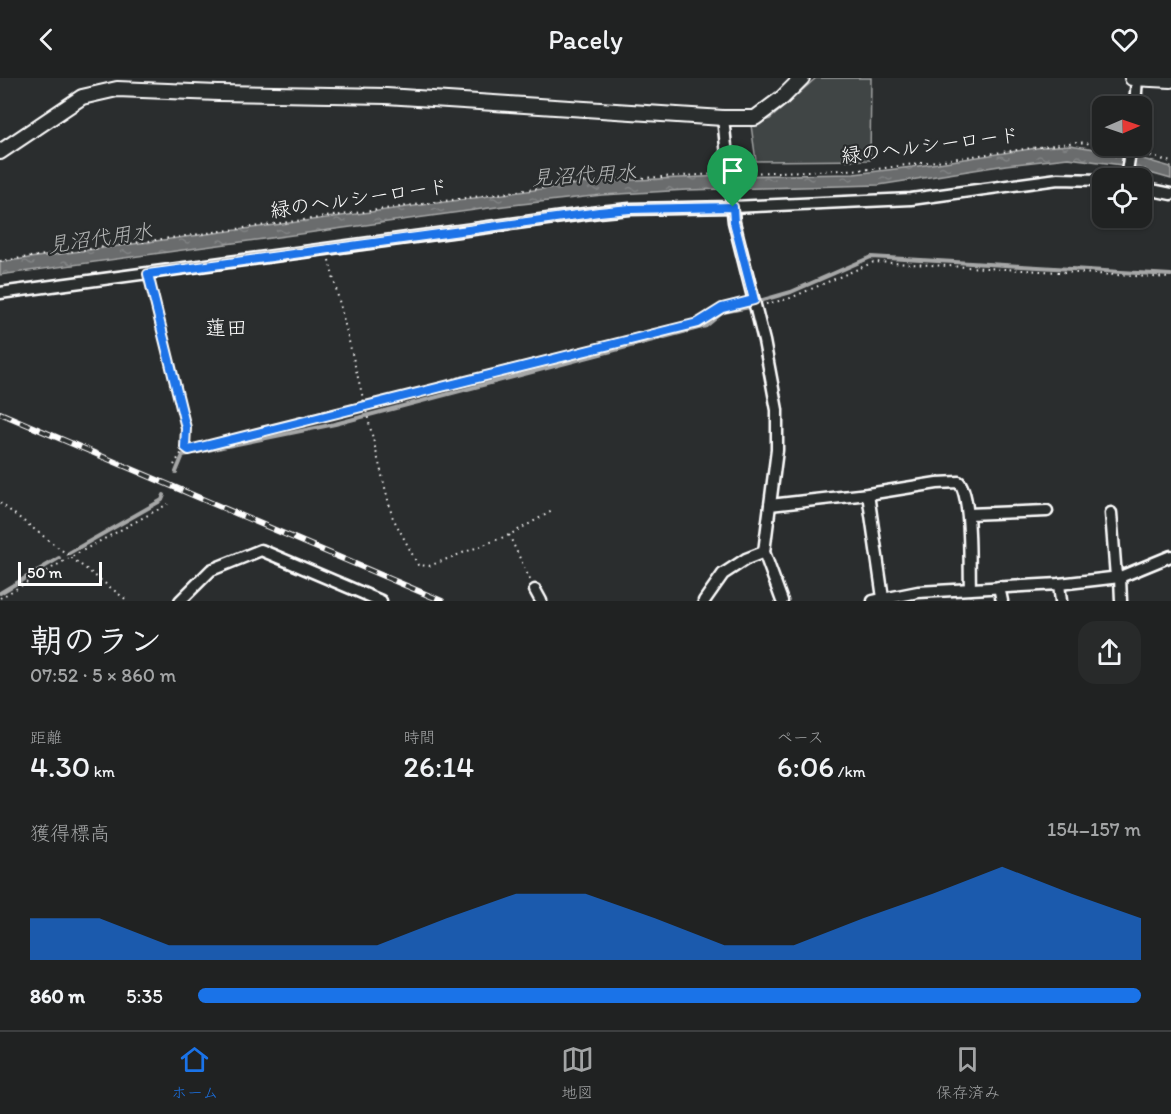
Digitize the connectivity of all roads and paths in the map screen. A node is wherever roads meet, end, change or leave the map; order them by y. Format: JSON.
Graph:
{"nodes":[{"id":1,"x":802,"y":78,"type":"edge"},
{"id":2,"x":1132,"y":78,"type":"edge"},
{"id":3,"x":1137,"y":78,"type":"edge"},
{"id":4,"x":1171,"y":80,"type":"edge"},
{"id":5,"x":1136,"y":96,"type":"edge"},
{"id":6,"x":723,"y":118,"type":"junction"},
{"id":7,"x":1092,"y":146,"type":"edge"},
{"id":8,"x":0,"y":152,"type":"edge"},
{"id":9,"x":1151,"y":156,"type":"edge"},
{"id":10,"x":1171,"y":162,"type":"edge"},
{"id":11,"x":730,"y":174,"type":"junction"},
{"id":12,"x":1092,"y":180,"type":"edge"},
{"id":13,"x":1152,"y":190,"type":"edge"},
{"id":14,"x":1171,"y":194,"type":"edge"},
{"id":15,"x":733,"y":207,"type":"junction"},
{"id":16,"x":326,"y":249,"type":"junction"},
{"id":17,"x":0,"y":261,"type":"edge"},
{"id":18,"x":148,"y":274,"type":"junction"},
{"id":19,"x":1171,"y":278,"type":"edge"},
{"id":20,"x":0,"y":292,"type":"edge"},
{"id":21,"x":755,"y":303,"type":"junction"},
{"id":22,"x":364,"y":407,"type":"junction"},
{"id":23,"x":185,"y":447,"type":"junction"},
{"id":24,"x":174,"y":465,"type":"dead end"},
{"id":25,"x":868,"y":494,"type":"junction"},
{"id":26,"x":0,"y":503,"type":"edge"},
{"id":27,"x":168,"y":504,"type":"dead end"},
{"id":28,"x":770,"y":505,"type":"junction"},
{"id":29,"x":554,"y":510,"type":"dead end"},
{"id":30,"x":1047,"y":511,"type":"dead end"},
{"id":31,"x":1111,"y":513,"type":"dead end"},
{"id":32,"x":968,"y":514,"type":"junction"},
{"id":33,"x":509,"y":535,"type":"junction"},
{"id":34,"x":764,"y":552,"type":"junction"},
{"id":35,"x":1171,"y":556,"type":"edge"},
{"id":36,"x":71,"y":557,"type":"junction"},
{"id":37,"x":1118,"y":577,"type":"junction"},
{"id":38,"x":1059,"y":584,"type":"junction"},
{"id":39,"x":999,"y":588,"type":"junction"},
{"id":40,"x":970,"y":589,"type":"junction"},
{"id":41,"x":535,"y":590,"type":"joint"},
{"id":42,"x":0,"y":598,"type":"edge"},
{"id":43,"x":878,"y":599,"type":"edge"},
{"id":44,"x":373,"y":600,"type":"edge"},
{"id":45,"x":128,"y":601,"type":"edge"},
{"id":46,"x":180,"y":601,"type":"edge"},
{"id":47,"x":541,"y":601,"type":"edge"},
{"id":48,"x":704,"y":601,"type":"edge"},
{"id":49,"x":783,"y":601,"type":"edge"},
{"id":50,"x":1002,"y":601,"type":"edge"},
{"id":51,"x":1061,"y":601,"type":"edge"},
{"id":52,"x":1121,"y":601,"type":"edge"}],
"edges":[{"from":1,"to":6,"type":"street"},
{"from":2,"to":3,"type":"street"},
{"from":3,"to":4,"type":"street"},
{"from":3,"to":5,"type":"street"},
{"from":6,"to":8,"type":"street"},
{"from":6,"to":11,"type":"street"},
{"from":7,"to":11,"type":"path","name":"緑のヘルシーロード"},
{"from":9,"to":10,"type":"path","name":"緑のヘルシーロード"},
{"from":11,"to":15,"type":"street"},
{"from":11,"to":17,"type":"path","name":"緑のヘルシーロード"},
{"from":12,"to":15,"type":"street"},
{"from":13,"to":14,"type":"street"},
{"from":15,"to":16,"type":"street"},
{"from":15,"to":21,"type":"street"},
{"from":16,"to":18,"type":"street"},
{"from":16,"to":22,"type":"path"},
{"from":18,"to":20,"type":"street"},
{"from":18,"to":23,"type":"path"},
{"from":19,"to":21,"type":"path"},
{"from":21,"to":22,"type":"path"},
{"from":21,"to":28,"type":"street"},
{"from":22,"to":23,"type":"path"},
{"from":22,"to":33,"type":"path"},
{"from":23,"to":24,"type":"path"},
{"from":25,"to":28,"type":"street"},
{"from":25,"to":32,"type":"street"},
{"from":25,"to":43,"type":"street"},
{"from":26,"to":36,"type":"path"},
{"from":27,"to":36,"type":"path"},
{"from":28,"to":34,"type":"street"},
{"from":29,"to":33,"type":"path"},
{"from":30,"to":32,"type":"street"},
{"from":31,"to":37,"type":"street"},
{"from":32,"to":40,"type":"street"},
{"from":33,"to":41,"type":"path"},
{"from":34,"to":48,"type":"street"},
{"from":34,"to":49,"type":"street"},
{"from":35,"to":37,"type":"street"},
{"from":36,"to":42,"type":"path"},
{"from":36,"to":45,"type":"path"},
{"from":37,"to":38,"type":"street"},
{"from":37,"to":52,"type":"street"},
{"from":38,"to":39,"type":"street"},
{"from":38,"to":51,"type":"street"},
{"from":39,"to":40,"type":"street"},
{"from":39,"to":50,"type":"street"},
{"from":40,"to":43,"type":"street"},
{"from":41,"to":47,"type":"street"},
{"from":44,"to":46,"type":"street"}]}
